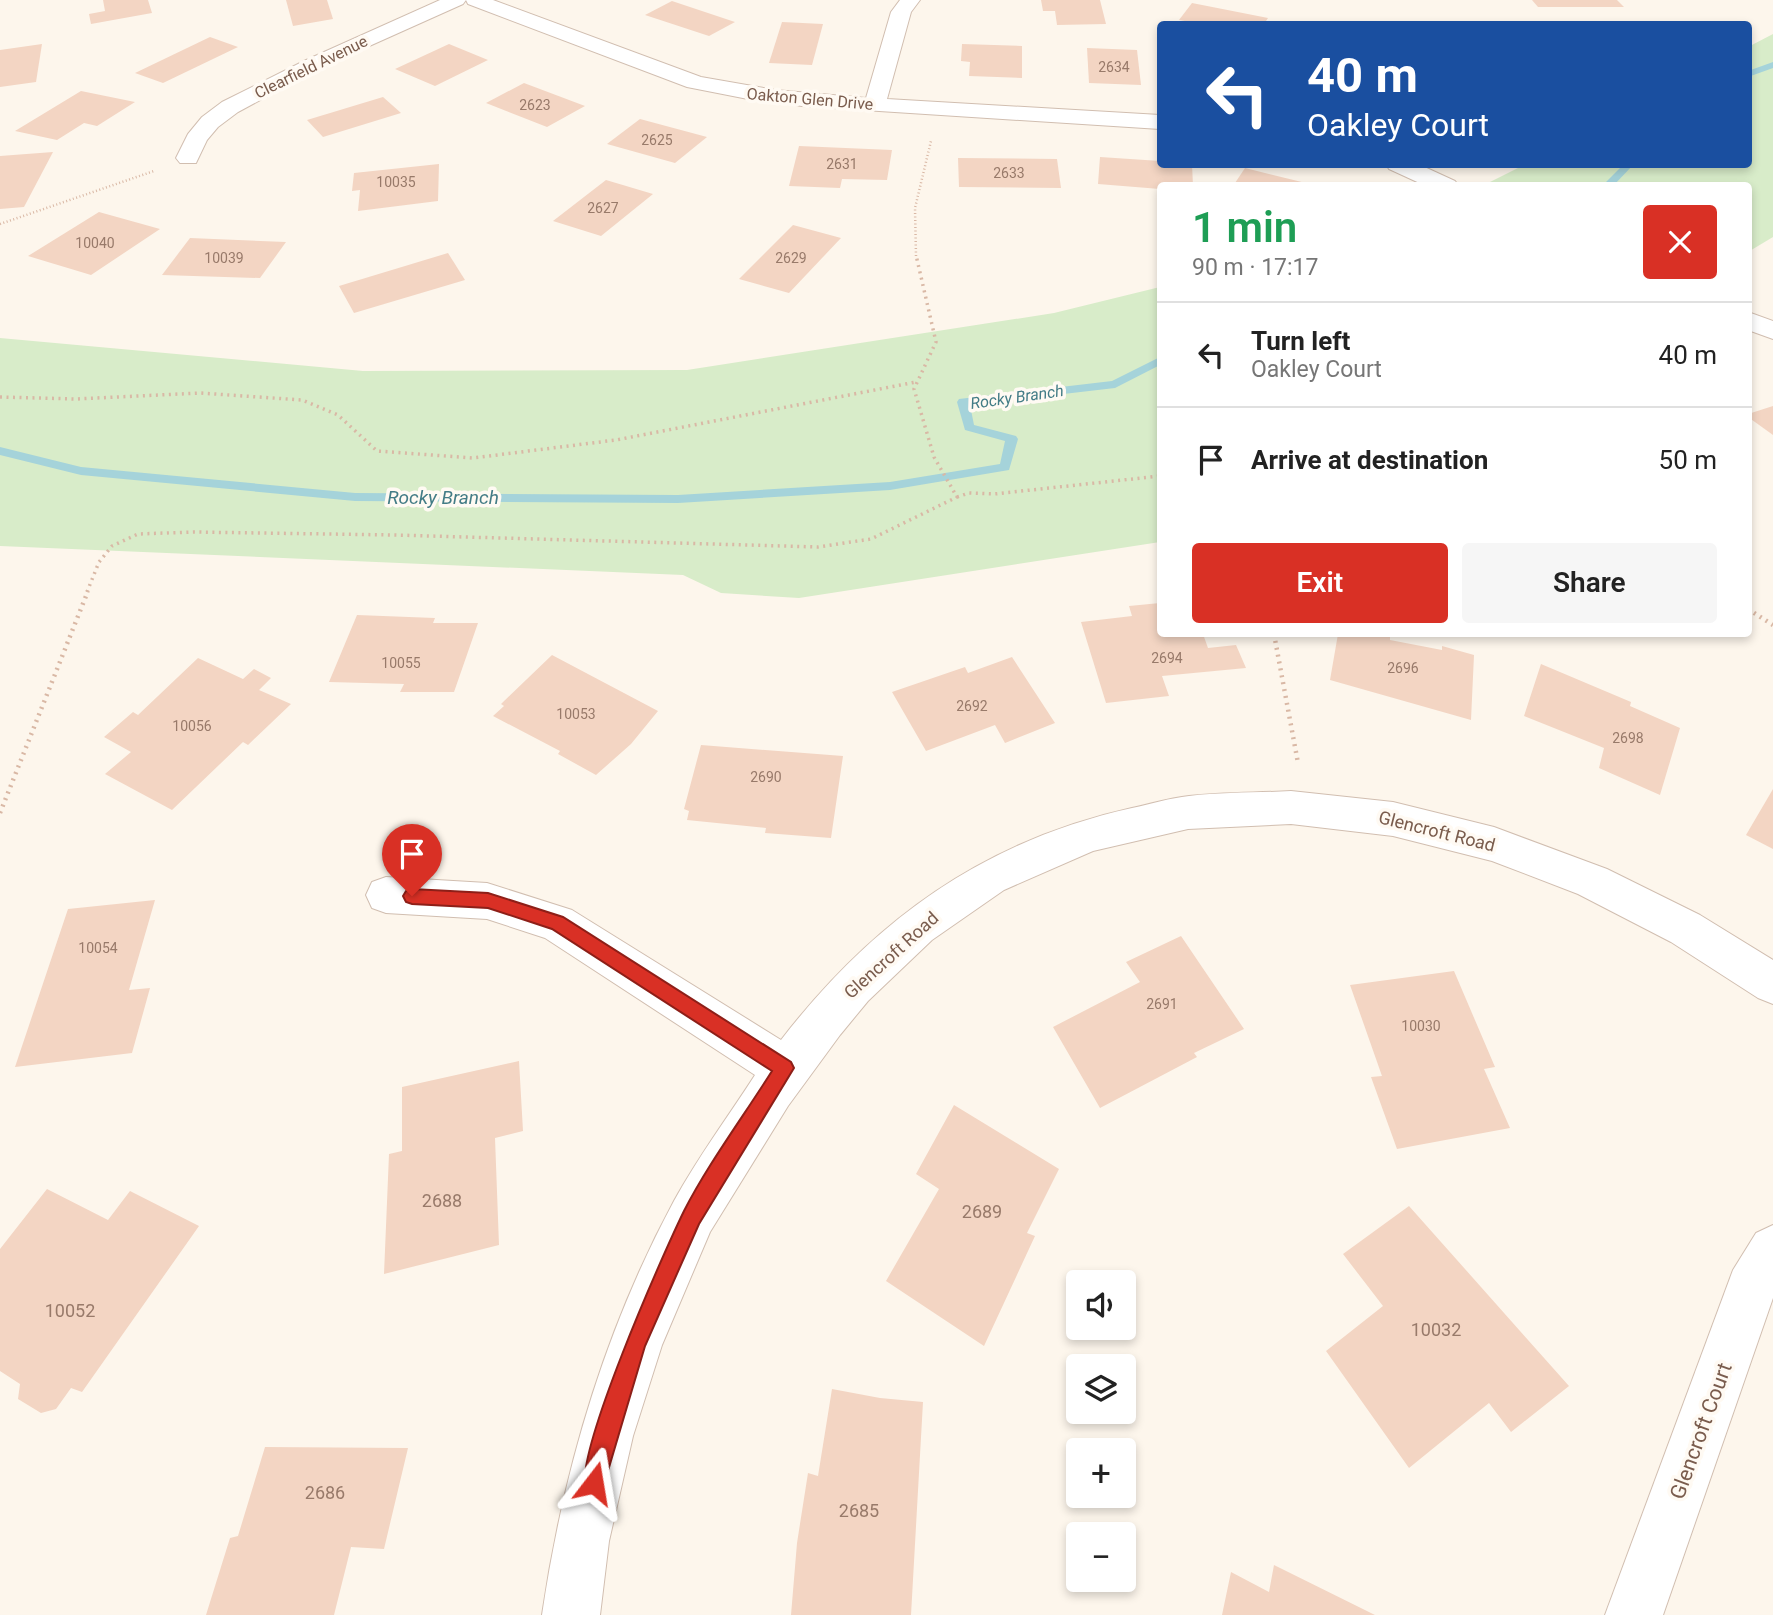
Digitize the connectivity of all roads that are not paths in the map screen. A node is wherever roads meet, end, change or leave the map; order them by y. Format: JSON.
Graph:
{"nodes":[{"id":1,"x":456,"y":0,"type":"edge"},
{"id":2,"x":474,"y":0,"type":"edge"},
{"id":3,"x":910,"y":0,"type":"edge"},
{"id":4,"x":875,"y":105,"type":"junction"},
{"id":5,"x":1157,"y":122,"type":"edge"},
{"id":6,"x":188,"y":159,"type":"road end"},
{"id":7,"x":1406,"y":168,"type":"edge"},
{"id":8,"x":1438,"y":182,"type":"edge"},
{"id":9,"x":1752,"y":322,"type":"edge"},
{"id":10,"x":1773,"y":331,"type":"edge"},
{"id":11,"x":386,"y":895,"type":"dead end"},
{"id":12,"x":1773,"y":984,"type":"edge"},
{"id":13,"x":784,"y":1068,"type":"junction"},
{"id":14,"x":1773,"y":1250,"type":"edge"},
{"id":15,"x":571,"y":1615,"type":"edge"},
{"id":16,"x":1634,"y":1615,"type":"edge"}],
"edges":[{"from":1,"to":6,"type":"street","name":"Clearfield Avenue"},
{"from":2,"to":4,"type":"street","name":"Oakton Glen Drive"},
{"from":3,"to":4,"type":"street"},
{"from":4,"to":5,"type":"street","name":"Oakton Glen Drive"},
{"from":7,"to":8,"type":"street"},
{"from":9,"to":10,"type":"street"},
{"from":11,"to":13,"type":"street"},
{"from":12,"to":13,"type":"street","name":"Glencroft Road"},
{"from":13,"to":15,"type":"street","name":"Glencroft Road"},
{"from":14,"to":16,"type":"street","name":"Glencroft Court"}]}
